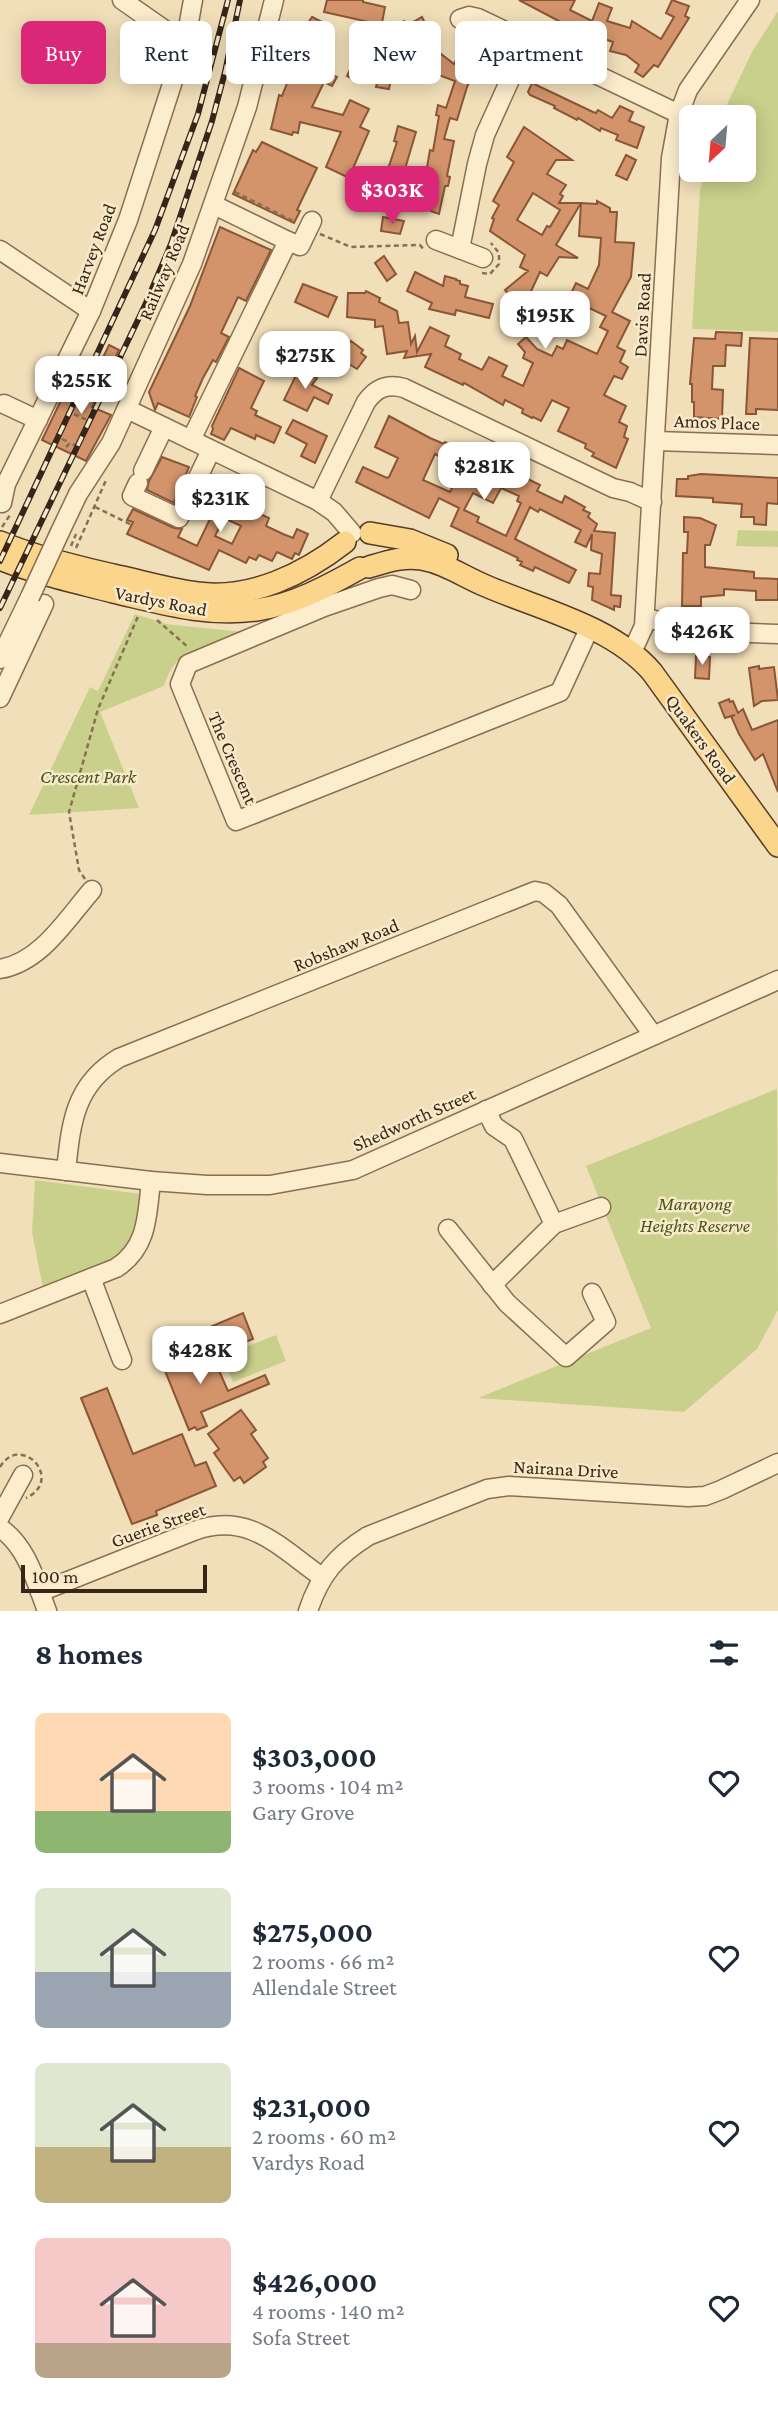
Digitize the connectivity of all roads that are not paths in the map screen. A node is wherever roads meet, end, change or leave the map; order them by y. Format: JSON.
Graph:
{"nodes":[{"id":1,"x":121,"y":0,"type":"edge"},
{"id":2,"x":193,"y":0,"type":"edge"},
{"id":3,"x":274,"y":0,"type":"edge"},
{"id":4,"x":750,"y":0,"type":"edge"},
{"id":5,"x":460,"y":19,"type":"dead end"},
{"id":6,"x":152,"y":21,"type":"edge"},
{"id":7,"x":189,"y":21,"type":"edge"},
{"id":8,"x":484,"y":21,"type":"edge"},
{"id":9,"x":607,"y":80,"type":"edge"},
{"id":10,"x":172,"y":84,"type":"edge"},
{"id":11,"x":508,"y":84,"type":"edge"},
{"id":12,"x":682,"y":105,"type":"edge"},
{"id":13,"x":679,"y":114,"type":"joint"},
{"id":14,"x":214,"y":205,"type":"junction"},
{"id":15,"x":310,"y":224,"type":"road end"},
{"id":16,"x":288,"y":240,"type":"junction"},
{"id":17,"x":428,"y":242,"type":"road end"},
{"id":18,"x":460,"y":249,"type":"junction"},
{"id":19,"x":0,"y":250,"type":"edge"},
{"id":20,"x":483,"y":258,"type":"dead end"},
{"id":21,"x":91,"y":312,"type":"junction"},
{"id":22,"x":4,"y":404,"type":"dead end"},
{"id":23,"x":127,"y":409,"type":"junction"},
{"id":24,"x":38,"y":420,"type":"junction"},
{"id":25,"x":164,"y":427,"type":"junction"},
{"id":26,"x":191,"y":440,"type":"junction"},
{"id":27,"x":656,"y":441,"type":"junction"},
{"id":28,"x":778,"y":445,"type":"edge"},
{"id":29,"x":211,"y":450,"type":"junction"},
{"id":30,"x":318,"y":501,"type":"junction"},
{"id":31,"x":1,"y":502,"type":"edge"},
{"id":32,"x":652,"y":502,"type":"junction"},
{"id":33,"x":356,"y":536,"type":"junction"},
{"id":34,"x":0,"y":542,"type":"edge"},
{"id":35,"x":0,"y":559,"type":"edge"},
{"id":36,"x":364,"y":567,"type":"junction"},
{"id":37,"x":411,"y":590,"type":"dead end"},
{"id":38,"x":37,"y":600,"type":"junction"},
{"id":39,"x":538,"y":605,"type":"junction"},
{"id":40,"x":645,"y":617,"type":"junction"},
{"id":41,"x":589,"y":629,"type":"junction"},
{"id":42,"x":778,"y":634,"type":"edge"},
{"id":43,"x":632,"y":652,"type":"junction"},
{"id":44,"x":0,"y":659,"type":"edge"},
{"id":45,"x":0,"y":698,"type":"edge"},
{"id":46,"x":778,"y":846,"type":"edge"},
{"id":47,"x":92,"y":890,"type":"road end"},
{"id":48,"x":0,"y":969,"type":"edge"},
{"id":49,"x":778,"y":980,"type":"edge"},
{"id":50,"x":653,"y":1035,"type":"junction"},
{"id":51,"x":486,"y":1110,"type":"junction"},
{"id":52,"x":0,"y":1163,"type":"edge"},
{"id":53,"x":66,"y":1171,"type":"junction"},
{"id":54,"x":151,"y":1181,"type":"junction"},
{"id":55,"x":601,"y":1207,"type":"dead end"},
{"id":56,"x":554,"y":1224,"type":"junction"},
{"id":57,"x":448,"y":1229,"type":"dead end"},
{"id":58,"x":91,"y":1278,"type":"junction"},
{"id":59,"x":492,"y":1285,"type":"junction"},
{"id":60,"x":592,"y":1293,"type":"dead end"},
{"id":61,"x":0,"y":1314,"type":"edge"},
{"id":62,"x":122,"y":1360,"type":"dead end"},
{"id":63,"x":778,"y":1463,"type":"edge"},
{"id":64,"x":23,"y":1475,"type":"dead end"},
{"id":65,"x":0,"y":1517,"type":"edge"},
{"id":66,"x":0,"y":1528,"type":"edge"},
{"id":67,"x":322,"y":1577,"type":"junction"},
{"id":68,"x":40,"y":1592,"type":"junction"},
{"id":69,"x":47,"y":1611,"type":"edge"},
{"id":70,"x":308,"y":1611,"type":"edge"}],
"edges":[{"from":1,"to":6,"type":"street"},
{"from":2,"to":7,"type":"street","name":"Harvey Road"},
{"from":3,"to":14,"type":"street","name":"Railway Road"},
{"from":4,"to":12,"type":"street","name":"Davis Road"},
{"from":5,"to":8,"type":"street"},
{"from":9,"to":13,"type":"street"},
{"from":10,"to":21,"type":"street","name":"Harvey Road"},
{"from":11,"to":18,"type":"street"},
{"from":13,"to":27,"type":"street","name":"Davis Road"},
{"from":14,"to":16,"type":"street"},
{"from":14,"to":23,"type":"street","name":"Railway Road"},
{"from":15,"to":16,"type":"street"},
{"from":16,"to":26,"type":"street"},
{"from":17,"to":18,"type":"street"},
{"from":18,"to":20,"type":"street"},
{"from":19,"to":21,"type":"street"},
{"from":21,"to":24,"type":"street","name":"Harvey Road"},
{"from":22,"to":24,"type":"street"},
{"from":23,"to":25,"type":"street"},
{"from":23,"to":38,"type":"street","name":"Railway Road","bridge":true},
{"from":24,"to":31,"type":"street","name":"Harvey Road"},
{"from":25,"to":26,"type":"street"},
{"from":25,"to":29,"type":"street"},
{"from":26,"to":29,"type":"street"},
{"from":27,"to":28,"type":"street","name":"Amos Place"},
{"from":27,"to":32,"type":"street","name":"Davis Road"},
{"from":29,"to":30,"type":"street"},
{"from":30,"to":32,"type":"street"},
{"from":30,"to":33,"type":"street"},
{"from":32,"to":40,"type":"street","name":"Davis Road"},
{"from":33,"to":34,"type":"main road","name":"Vardys Road"},
{"from":33,"to":36,"type":"main road"},
{"from":33,"to":36,"type":"main road"},
{"from":33,"to":39,"type":"main road","name":"Quakers Road"},
{"from":35,"to":36,"type":"main road","name":"Vardys Road"},
{"from":36,"to":39,"type":"main road","name":"Quakers Road"},
{"from":37,"to":41,"type":"street","name":"The Crescent"},
{"from":38,"to":44,"type":"street","name":"Railway Road"},
{"from":38,"to":45,"type":"street"},
{"from":39,"to":41,"type":"main road","name":"Quakers Road"},
{"from":40,"to":42,"type":"street"},
{"from":40,"to":43,"type":"street","name":"Davis Road"},
{"from":41,"to":43,"type":"main road","name":"Quakers Road"},
{"from":43,"to":46,"type":"main road","name":"Quakers Road"},
{"from":47,"to":48,"type":"street"},
{"from":49,"to":50,"type":"street","name":"Shedworth Street"},
{"from":50,"to":51,"type":"street","name":"Shedworth Street"},
{"from":50,"to":53,"type":"street","name":"Robshaw Road"},
{"from":51,"to":54,"type":"street","name":"Shedworth Street"},
{"from":51,"to":56,"type":"street"},
{"from":52,"to":53,"type":"street","name":"Shedworth Street"},
{"from":53,"to":54,"type":"street","name":"Shedworth Street"},
{"from":54,"to":58,"type":"street"},
{"from":55,"to":56,"type":"street"},
{"from":56,"to":59,"type":"street"},
{"from":57,"to":59,"type":"street"},
{"from":58,"to":61,"type":"street"},
{"from":58,"to":62,"type":"street"},
{"from":59,"to":60,"type":"street"},
{"from":63,"to":67,"type":"street","name":"Nairana Drive"},
{"from":64,"to":65,"type":"street"},
{"from":66,"to":68,"type":"street"},
{"from":67,"to":68,"type":"street","name":"Guerie Street"},
{"from":67,"to":70,"type":"street","name":"Nairana Drive"},
{"from":68,"to":69,"type":"street"}]}
